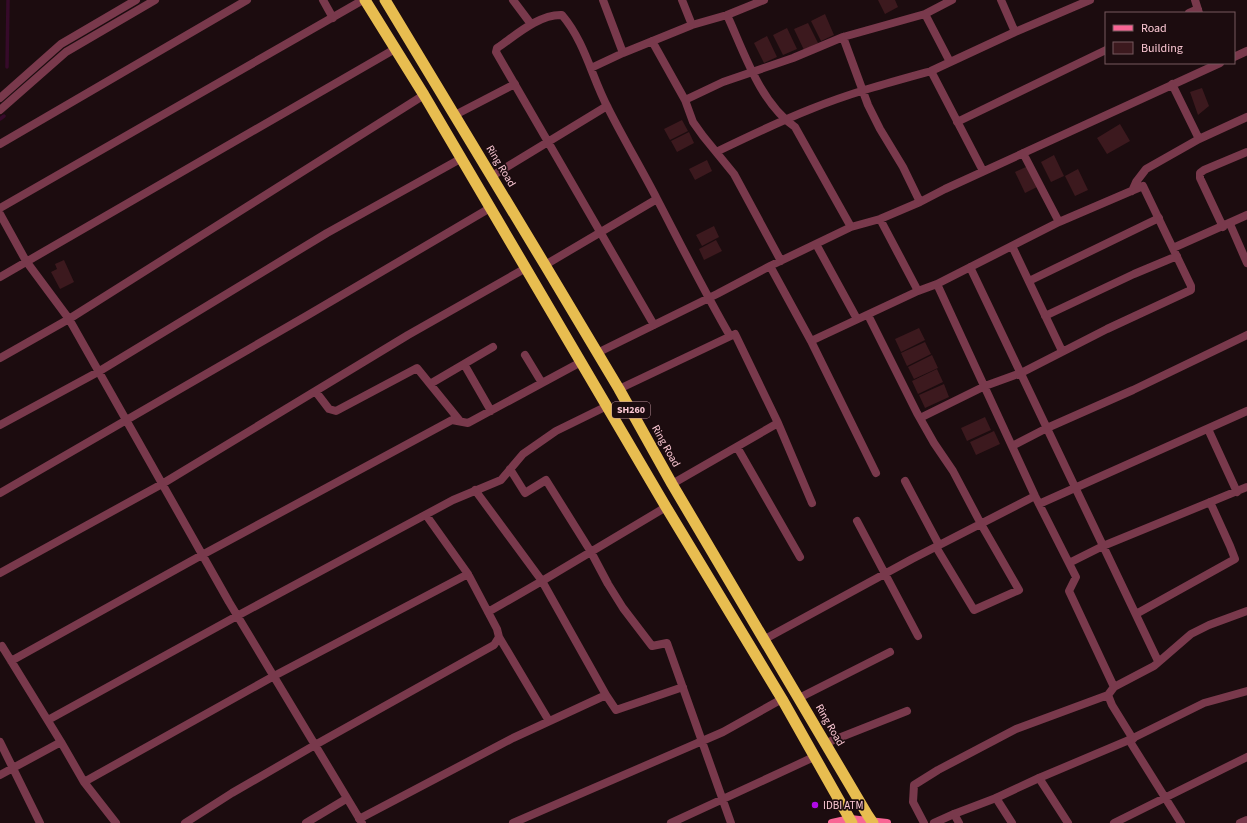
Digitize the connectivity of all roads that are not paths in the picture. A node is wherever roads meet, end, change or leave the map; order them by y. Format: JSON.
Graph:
{"nodes":[{"id":1,"x":136,"y":0,"type":"edge"},
{"id":2,"x":155,"y":0,"type":"edge"},
{"id":3,"x":247,"y":0,"type":"edge"},
{"id":4,"x":323,"y":0,"type":"edge"},
{"id":5,"x":364,"y":0,"type":"edge"},
{"id":6,"x":385,"y":0,"type":"edge"},
{"id":7,"x":513,"y":0,"type":"edge"},
{"id":8,"x":603,"y":0,"type":"edge"},
{"id":9,"x":682,"y":0,"type":"edge"},
{"id":10,"x":762,"y":0,"type":"edge"},
{"id":11,"x":950,"y":0,"type":"edge"},
{"id":12,"x":1001,"y":0,"type":"edge"},
{"id":13,"x":1090,"y":0,"type":"edge"},
{"id":14,"x":1194,"y":0,"type":"edge"},
{"id":15,"x":1199,"y":11,"type":"edge"},
{"id":16,"x":727,"y":14,"type":"junction"},
{"id":17,"x":925,"y":14,"type":"junction"},
{"id":18,"x":333,"y":18,"type":"junction"},
{"id":19,"x":531,"y":24,"type":"junction"},
{"id":20,"x":692,"y":25,"type":"junction"},
{"id":21,"x":1015,"y":32,"type":"junction"},
{"id":22,"x":843,"y":37,"type":"junction"},
{"id":23,"x":652,"y":41,"type":"junction"},
{"id":24,"x":395,"y":49,"type":"junction"},
{"id":25,"x":1105,"y":50,"type":"edge"},
{"id":26,"x":1247,"y":51,"type":"edge"},
{"id":27,"x":622,"y":53,"type":"junction"},
{"id":28,"x":1235,"y":57,"type":"edge"},
{"id":29,"x":950,"y":62,"type":"junction"},
{"id":30,"x":1216,"y":64,"type":"edge"},
{"id":31,"x":591,"y":68,"type":"junction"},
{"id":32,"x":931,"y":71,"type":"junction"},
{"id":33,"x":752,"y":72,"type":"junction"},
{"id":34,"x":515,"y":84,"type":"junction"},
{"id":35,"x":1172,"y":84,"type":"junction"},
{"id":36,"x":862,"y":91,"type":"junction"},
{"id":37,"x":424,"y":95,"type":"junction"},
{"id":38,"x":0,"y":98,"type":"edge"},
{"id":39,"x":685,"y":100,"type":"junction"},
{"id":40,"x":607,"y":106,"type":"junction"},
{"id":41,"x":0,"y":110,"type":"edge"},
{"id":42,"x":455,"y":116,"type":"junction"},
{"id":43,"x":1247,"y":117,"type":"edge"},
{"id":44,"x":784,"y":120,"type":"junction"},
{"id":45,"x":957,"y":122,"type":"junction"},
{"id":46,"x":1199,"y":139,"type":"junction"},
{"id":47,"x":548,"y":142,"type":"junction"},
{"id":48,"x":0,"y":144,"type":"edge"},
{"id":49,"x":716,"y":152,"type":"junction"},
{"id":50,"x":1247,"y":152,"type":"edge"},
{"id":51,"x":1023,"y":153,"type":"junction"},
{"id":52,"x":462,"y":158,"type":"junction"},
{"id":53,"x":983,"y":171,"type":"junction"},
{"id":54,"x":492,"y":176,"type":"junction"},
{"id":55,"x":1132,"y":191,"type":"junction"},
{"id":56,"x":657,"y":198,"type":"junction"},
{"id":57,"x":920,"y":202,"type":"junction"},
{"id":58,"x":0,"y":208,"type":"edge"},
{"id":59,"x":490,"y":208,"type":"junction"},
{"id":60,"x":0,"y":214,"type":"edge"},
{"id":61,"x":1247,"y":216,"type":"edge"},
{"id":62,"x":1159,"y":218,"type":"junction"},
{"id":63,"x":880,"y":220,"type":"junction"},
{"id":64,"x":1059,"y":222,"type":"junction"},
{"id":65,"x":1226,"y":225,"type":"junction"},
{"id":66,"x":851,"y":227,"type":"junction"},
{"id":67,"x":601,"y":232,"type":"junction"},
{"id":68,"x":816,"y":244,"type":"junction"},
{"id":69,"x":1012,"y":246,"type":"junction"},
{"id":70,"x":1175,"y":252,"type":"junction"},
{"id":71,"x":26,"y":261,"type":"junction"},
{"id":72,"x":781,"y":261,"type":"junction"},
{"id":73,"x":1247,"y":263,"type":"edge"},
{"id":74,"x":546,"y":265,"type":"junction"},
{"id":75,"x":770,"y":266,"type":"junction"},
{"id":76,"x":970,"y":267,"type":"junction"},
{"id":77,"x":526,"y":268,"type":"junction"},
{"id":78,"x":0,"y":277,"type":"edge"},
{"id":79,"x":1029,"y":281,"type":"junction"},
{"id":80,"x":937,"y":284,"type":"junction"},
{"id":81,"x":918,"y":291,"type":"junction"},
{"id":82,"x":708,"y":298,"type":"junction"},
{"id":83,"x":868,"y":315,"type":"junction"},
{"id":84,"x":1045,"y":316,"type":"junction"},
{"id":85,"x":69,"y":319,"type":"junction"},
{"id":86,"x":857,"y":319,"type":"junction"},
{"id":87,"x":654,"y":325,"type":"junction"},
{"id":88,"x":1247,"y":335,"type":"edge"},
{"id":89,"x":730,"y":336,"type":"junction"},
{"id":90,"x":811,"y":341,"type":"junction"},
{"id":91,"x":493,"y":347,"type":"dead end"},
{"id":92,"x":1062,"y":351,"type":"junction"},
{"id":93,"x":597,"y":353,"type":"junction"},
{"id":94,"x":525,"y":355,"type":"dead end"},
{"id":95,"x":0,"y":358,"type":"edge"},
{"id":96,"x":581,"y":362,"type":"junction"},
{"id":97,"x":464,"y":364,"type":"junction"},
{"id":98,"x":98,"y":372,"type":"junction"},
{"id":99,"x":1021,"y":373,"type":"junction"},
{"id":100,"x":430,"y":384,"type":"junction"},
{"id":101,"x":542,"y":384,"type":"junction"},
{"id":102,"x":985,"y":386,"type":"junction"},
{"id":103,"x":619,"y":389,"type":"junction"},
{"id":104,"x":316,"y":392,"type":"junction"},
{"id":105,"x":607,"y":406,"type":"junction"},
{"id":106,"x":491,"y":411,"type":"junction"},
{"id":107,"x":1247,"y":411,"type":"edge"},
{"id":108,"x":920,"y":418,"type":"junction"},
{"id":109,"x":126,"y":421,"type":"junction"},
{"id":110,"x":460,"y":421,"type":"junction"},
{"id":111,"x":778,"y":424,"type":"junction"},
{"id":112,"x":0,"y":425,"type":"edge"},
{"id":113,"x":1047,"y":428,"type":"junction"},
{"id":114,"x":1208,"y":429,"type":"junction"},
{"id":115,"x":1012,"y":446,"type":"junction"},
{"id":116,"x":737,"y":447,"type":"junction"},
{"id":117,"x":510,"y":469,"type":"junction"},
{"id":118,"x":876,"y":473,"type":"dead end"},
{"id":119,"x":905,"y":481,"type":"dead end"},
{"id":120,"x":162,"y":484,"type":"junction"},
{"id":121,"x":672,"y":484,"type":"junction"},
{"id":122,"x":1075,"y":487,"type":"junction"},
{"id":123,"x":1247,"y":487,"type":"edge"},
{"id":124,"x":476,"y":490,"type":"junction"},
{"id":125,"x":1237,"y":492,"type":"junction"},
{"id":126,"x":0,"y":493,"type":"edge"},
{"id":127,"x":1035,"y":496,"type":"junction"},
{"id":128,"x":812,"y":502,"type":"dead end"},
{"id":129,"x":1210,"y":502,"type":"junction"},
{"id":130,"x":1039,"y":504,"type":"junction"},
{"id":131,"x":666,"y":507,"type":"junction"},
{"id":132,"x":426,"y":515,"type":"junction"},
{"id":133,"x":857,"y":521,"type":"dead end"},
{"id":134,"x":981,"y":524,"type":"junction"},
{"id":135,"x":937,"y":546,"type":"junction"},
{"id":136,"x":1103,"y":546,"type":"junction"},
{"id":137,"x":591,"y":552,"type":"junction"},
{"id":138,"x":202,"y":555,"type":"junction"},
{"id":139,"x":800,"y":556,"type":"dead end"},
{"id":140,"x":1069,"y":563,"type":"junction"},
{"id":141,"x":0,"y":573,"type":"edge"},
{"id":142,"x":468,"y":574,"type":"junction"},
{"id":143,"x":884,"y":575,"type":"junction"},
{"id":144,"x":542,"y":581,"type":"junction"},
{"id":145,"x":1247,"y":611,"type":"edge"},
{"id":146,"x":488,"y":612,"type":"junction"},
{"id":147,"x":1136,"y":614,"type":"junction"},
{"id":148,"x":237,"y":616,"type":"junction"},
{"id":149,"x":918,"y":636,"type":"dead end"},
{"id":150,"x":499,"y":637,"type":"junction"},
{"id":151,"x":765,"y":640,"type":"junction"},
{"id":152,"x":1,"y":645,"type":"edge"},
{"id":153,"x":890,"y":652,"type":"dead end"},
{"id":154,"x":11,"y":661,"type":"junction"},
{"id":155,"x":1158,"y":661,"type":"junction"},
{"id":156,"x":274,"y":676,"type":"junction"},
{"id":157,"x":682,"y":687,"type":"junction"},
{"id":158,"x":1114,"y":687,"type":"junction"},
{"id":159,"x":1247,"y":691,"type":"edge"},
{"id":160,"x":606,"y":695,"type":"junction"},
{"id":161,"x":1108,"y":695,"type":"junction"},
{"id":162,"x":799,"y":698,"type":"junction"},
{"id":163,"x":782,"y":699,"type":"junction"},
{"id":164,"x":907,"y":711,"type":"dead end"},
{"id":165,"x":48,"y":720,"type":"junction"},
{"id":166,"x":549,"y":721,"type":"junction"},
{"id":167,"x":1131,"y":740,"type":"junction"},
{"id":168,"x":701,"y":741,"type":"junction"},
{"id":169,"x":0,"y":742,"type":"edge"},
{"id":170,"x":61,"y":742,"type":"junction"},
{"id":171,"x":826,"y":743,"type":"junction"},
{"id":172,"x":315,"y":745,"type":"junction"},
{"id":173,"x":814,"y":757,"type":"junction"},
{"id":174,"x":1247,"y":757,"type":"edge"},
{"id":175,"x":12,"y":768,"type":"junction"},
{"id":176,"x":0,"y":775,"type":"edge"},
{"id":177,"x":1039,"y":778,"type":"junction"},
{"id":178,"x":84,"y":782,"type":"junction"},
{"id":179,"x":996,"y":798,"type":"junction"},
{"id":180,"x":1165,"y":798,"type":"junction"},
{"id":181,"x":346,"y":799,"type":"junction"},
{"id":182,"x":722,"y":800,"type":"junction"},
{"id":183,"x":954,"y":814,"type":"junction"},
{"id":184,"x":1247,"y":820,"type":"edge"},
{"id":185,"x":361,"y":821,"type":"edge"},
{"id":186,"x":851,"y":821,"type":"edge"},
{"id":187,"x":1123,"y":821,"type":"edge"},
{"id":188,"x":873,"y":822,"type":"edge"},
{"id":189,"x":40,"y":823,"type":"edge"},
{"id":190,"x":116,"y":823,"type":"edge"},
{"id":191,"x":185,"y":823,"type":"edge"},
{"id":192,"x":306,"y":823,"type":"edge"},
{"id":193,"x":513,"y":823,"type":"edge"},
{"id":194,"x":671,"y":823,"type":"edge"},
{"id":195,"x":731,"y":823,"type":"edge"},
{"id":196,"x":832,"y":823,"type":"edge"},
{"id":197,"x":887,"y":823,"type":"edge"},
{"id":198,"x":924,"y":823,"type":"edge"},
{"id":199,"x":934,"y":823,"type":"edge"},
{"id":200,"x":959,"y":823,"type":"edge"},
{"id":201,"x":1012,"y":823,"type":"edge"},
{"id":202,"x":1068,"y":823,"type":"edge"},
{"id":203,"x":1114,"y":823,"type":"edge"},
{"id":204,"x":1181,"y":823,"type":"edge"},
{"id":205,"x":1240,"y":823,"type":"edge"}],
"edges":[{"from":1,"to":38,"type":"street"},
{"from":2,"to":41,"type":"street"},
{"from":3,"to":48,"type":"street"},
{"from":4,"to":18,"type":"street"},
{"from":5,"to":18,"type":"street"},
{"from":5,"to":24,"type":"highway","number":"SH260"},
{"from":6,"to":42,"type":"highway","name":"Ring Road","number":"SH260"},
{"from":7,"to":19,"type":"street"},
{"from":8,"to":27,"type":"street"},
{"from":9,"to":20,"type":"street"},
{"from":10,"to":16,"type":"street"},
{"from":11,"to":17,"type":"street"},
{"from":12,"to":21,"type":"street"},
{"from":13,"to":21,"type":"street"},
{"from":14,"to":15,"type":"street"},
{"from":16,"to":20,"type":"street"},
{"from":16,"to":33,"type":"street"},
{"from":17,"to":22,"type":"street"},
{"from":17,"to":29,"type":"street"},
{"from":18,"to":58,"type":"street"},
{"from":19,"to":31,"type":"street"},
{"from":19,"to":34,"type":"street"},
{"from":20,"to":23,"type":"street"},
{"from":21,"to":29,"type":"street"},
{"from":22,"to":33,"type":"street"},
{"from":22,"to":36,"type":"street"},
{"from":23,"to":27,"type":"street"},
{"from":23,"to":39,"type":"street"},
{"from":24,"to":37,"type":"highway","number":"SH260"},
{"from":24,"to":71,"type":"street"},
{"from":25,"to":45,"type":"street"},
{"from":26,"to":28,"type":"street"},
{"from":27,"to":31,"type":"street"},
{"from":29,"to":32,"type":"street"},
{"from":30,"to":35,"type":"street"},
{"from":31,"to":40,"type":"street"},
{"from":32,"to":36,"type":"street"},
{"from":32,"to":45,"type":"street"},
{"from":33,"to":39,"type":"street"},
{"from":33,"to":44,"type":"street"},
{"from":34,"to":42,"type":"street"},
{"from":34,"to":47,"type":"street"},
{"from":35,"to":46,"type":"street"},
{"from":35,"to":51,"type":"street"},
{"from":36,"to":44,"type":"street"},
{"from":36,"to":57,"type":"street"},
{"from":37,"to":52,"type":"highway","number":"SH260"},
{"from":37,"to":85,"type":"street"},
{"from":39,"to":49,"type":"street"},
{"from":40,"to":47,"type":"street"},
{"from":40,"to":56,"type":"street"},
{"from":42,"to":54,"type":"highway","name":"Ring Road","number":"SH260"},
{"from":43,"to":46,"type":"street"},
{"from":44,"to":49,"type":"street"},
{"from":44,"to":66,"type":"street"},
{"from":45,"to":53,"type":"street"},
{"from":46,"to":55,"type":"street"},
{"from":47,"to":54,"type":"street"},
{"from":47,"to":67,"type":"street"},
{"from":49,"to":72,"type":"street"},
{"from":50,"to":65,"type":"street"},
{"from":51,"to":53,"type":"street"},
{"from":51,"to":64,"type":"street"},
{"from":52,"to":59,"type":"highway","number":"SH260"},
{"from":52,"to":98,"type":"street"},
{"from":53,"to":57,"type":"street"},
{"from":54,"to":74,"type":"highway","name":"Ring Road","number":"SH260"},
{"from":55,"to":62,"type":"street"},
{"from":55,"to":64,"type":"street"},
{"from":56,"to":67,"type":"street"},
{"from":56,"to":82,"type":"street"},
{"from":57,"to":63,"type":"street"},
{"from":59,"to":77,"type":"highway","number":"SH260"},
{"from":59,"to":109,"type":"street"},
{"from":60,"to":71,"type":"street"},
{"from":61,"to":65,"type":"street"},
{"from":62,"to":70,"type":"street"},
{"from":62,"to":79,"type":"street"},
{"from":63,"to":66,"type":"street"},
{"from":63,"to":81,"type":"street"},
{"from":64,"to":69,"type":"street"},
{"from":65,"to":70,"type":"street"},
{"from":65,"to":73,"type":"street"},
{"from":66,"to":68,"type":"street"},
{"from":67,"to":74,"type":"street"},
{"from":67,"to":87,"type":"street"},
{"from":68,"to":72,"type":"street"},
{"from":68,"to":86,"type":"street"},
{"from":69,"to":76,"type":"street"},
{"from":69,"to":79,"type":"street"},
{"from":70,"to":84,"type":"street"},
{"from":70,"to":92,"type":"street"},
{"from":71,"to":78,"type":"street"},
{"from":71,"to":85,"type":"street"},
{"from":72,"to":75,"type":"street"},
{"from":74,"to":93,"type":"highway","name":"Ring Road","number":"SH260"},
{"from":75,"to":82,"type":"street"},
{"from":75,"to":90,"type":"street"},
{"from":76,"to":80,"type":"street"},
{"from":76,"to":99,"type":"street"},
{"from":77,"to":96,"type":"highway","number":"SH260"},
{"from":77,"to":104,"type":"street"},
{"from":79,"to":84,"type":"street"},
{"from":80,"to":81,"type":"street"},
{"from":80,"to":102,"type":"street"},
{"from":81,"to":83,"type":"street"},
{"from":82,"to":87,"type":"street"},
{"from":82,"to":89,"type":"street"},
{"from":83,"to":86,"type":"street"},
{"from":83,"to":108,"type":"street"},
{"from":84,"to":92,"type":"street"},
{"from":85,"to":95,"type":"street"},
{"from":85,"to":98,"type":"street"},
{"from":86,"to":90,"type":"street"},
{"from":87,"to":93,"type":"street"},
{"from":88,"to":113,"type":"street"},
{"from":89,"to":103,"type":"street"},
{"from":89,"to":111,"type":"street"},
{"from":90,"to":118,"type":"street"},
{"from":91,"to":97,"type":"street"},
{"from":92,"to":99,"type":"street"},
{"from":93,"to":103,"type":"highway","name":"Ring Road","number":"SH260"},
{"from":94,"to":101,"type":"street"},
{"from":96,"to":101,"type":"street"},
{"from":96,"to":105,"type":"highway","number":"SH260"},
{"from":97,"to":100,"type":"street"},
{"from":97,"to":106,"type":"street"},
{"from":98,"to":109,"type":"street"},
{"from":98,"to":112,"type":"street"},
{"from":99,"to":102,"type":"street"},
{"from":99,"to":113,"type":"street"},
{"from":100,"to":104,"type":"street"},
{"from":100,"to":110,"type":"street"},
{"from":101,"to":106,"type":"street"},
{"from":102,"to":108,"type":"street"},
{"from":102,"to":115,"type":"street"},
{"from":103,"to":121,"type":"highway","name":"Ring Road","number":"SH260"},
{"from":104,"to":120,"type":"street"},
{"from":105,"to":117,"type":"street"},
{"from":105,"to":131,"type":"highway","number":"SH260"},
{"from":106,"to":110,"type":"street"},
{"from":107,"to":114,"type":"street"},
{"from":108,"to":134,"type":"street"},
{"from":109,"to":120,"type":"street"},
{"from":109,"to":126,"type":"street"},
{"from":110,"to":138,"type":"street"},
{"from":111,"to":116,"type":"street"},
{"from":111,"to":128,"type":"street"},
{"from":113,"to":115,"type":"street"},
{"from":113,"to":122,"type":"street"},
{"from":114,"to":122,"type":"street"},
{"from":114,"to":125,"type":"street"},
{"from":115,"to":127,"type":"street"},
{"from":116,"to":121,"type":"street"},
{"from":116,"to":139,"type":"street"},
{"from":117,"to":124,"type":"street"},
{"from":117,"to":137,"type":"street"},
{"from":119,"to":135,"type":"street"},
{"from":120,"to":138,"type":"street"},
{"from":120,"to":141,"type":"street"},
{"from":121,"to":151,"type":"highway","name":"Ring Road","number":"SH260"},
{"from":122,"to":130,"type":"street"},
{"from":122,"to":136,"type":"street"},
{"from":123,"to":125,"type":"street"},
{"from":124,"to":132,"type":"street"},
{"from":124,"to":144,"type":"street"},
{"from":125,"to":129,"type":"street"},
{"from":127,"to":130,"type":"street"},
{"from":127,"to":134,"type":"street"},
{"from":129,"to":136,"type":"street"},
{"from":129,"to":147,"type":"street"},
{"from":130,"to":140,"type":"street"},
{"from":131,"to":137,"type":"street"},
{"from":131,"to":163,"type":"highway","number":"SH260"},
{"from":132,"to":142,"type":"street"},
{"from":132,"to":148,"type":"street"},
{"from":133,"to":143,"type":"street"},
{"from":134,"to":135,"type":"street"},
{"from":134,"to":135,"type":"street"},
{"from":135,"to":143,"type":"street"},
{"from":136,"to":140,"type":"street"},
{"from":136,"to":147,"type":"street"},
{"from":137,"to":144,"type":"street"},
{"from":137,"to":157,"type":"street"},
{"from":138,"to":148,"type":"street"},
{"from":138,"to":154,"type":"street"},
{"from":140,"to":158,"type":"street"},
{"from":142,"to":146,"type":"street"},
{"from":142,"to":156,"type":"street"},
{"from":143,"to":149,"type":"street"},
{"from":143,"to":151,"type":"street"},
{"from":144,"to":146,"type":"street"},
{"from":144,"to":160,"type":"street"},
{"from":145,"to":155,"type":"street"},
{"from":146,"to":150,"type":"street"},
{"from":147,"to":155,"type":"street"},
{"from":148,"to":156,"type":"street"},
{"from":148,"to":165,"type":"street"},
{"from":150,"to":166,"type":"street"},
{"from":150,"to":172,"type":"street"},
{"from":151,"to":162,"type":"highway","name":"Ring Road","number":"SH260"},
{"from":152,"to":154,"type":"street"},
{"from":153,"to":162,"type":"street"},
{"from":154,"to":165,"type":"street"},
{"from":155,"to":158,"type":"street"},
{"from":156,"to":172,"type":"street"},
{"from":156,"to":178,"type":"street"},
{"from":157,"to":160,"type":"street"},
{"from":157,"to":168,"type":"street"},
{"from":158,"to":161,"type":"street"},
{"from":159,"to":167,"type":"street"},
{"from":160,"to":166,"type":"street"},
{"from":161,"to":167,"type":"street"},
{"from":161,"to":198,"type":"street"},
{"from":162,"to":171,"type":"highway","name":"Ring Road","number":"SH260"},
{"from":163,"to":168,"type":"street"},
{"from":163,"to":173,"type":"highway","number":"SH260"},
{"from":164,"to":171,"type":"street"},
{"from":165,"to":170,"type":"street"},
{"from":166,"to":185,"type":"street"},
{"from":167,"to":177,"type":"street"},
{"from":167,"to":180,"type":"street"},
{"from":168,"to":182,"type":"street"},
{"from":168,"to":193,"type":"street"},
{"from":169,"to":175,"type":"street"},
{"from":170,"to":175,"type":"street"},
{"from":170,"to":178,"type":"street"},
{"from":171,"to":188,"type":"highway","name":"Ring Road","number":"SH260"},
{"from":172,"to":181,"type":"street"},
{"from":172,"to":191,"type":"street"},
{"from":173,"to":182,"type":"street"},
{"from":173,"to":186,"type":"highway","number":"SH260"},
{"from":174,"to":180,"type":"street"},
{"from":175,"to":176,"type":"street"},
{"from":175,"to":189,"type":"street"},
{"from":177,"to":179,"type":"street"},
{"from":177,"to":202,"type":"street"},
{"from":178,"to":190,"type":"street"},
{"from":179,"to":183,"type":"street"},
{"from":179,"to":201,"type":"street"},
{"from":180,"to":187,"type":"street"},
{"from":180,"to":204,"type":"street"},
{"from":181,"to":185,"type":"street"},
{"from":181,"to":192,"type":"street"},
{"from":182,"to":194,"type":"street"},
{"from":182,"to":195,"type":"street"},
{"from":183,"to":199,"type":"street"},
{"from":183,"to":200,"type":"street"},
{"from":184,"to":205,"type":"street"},
{"from":186,"to":188,"type":"main road"},
{"from":186,"to":196,"type":"main road"},
{"from":187,"to":203,"type":"street"},
{"from":188,"to":197,"type":"main road"}]}
